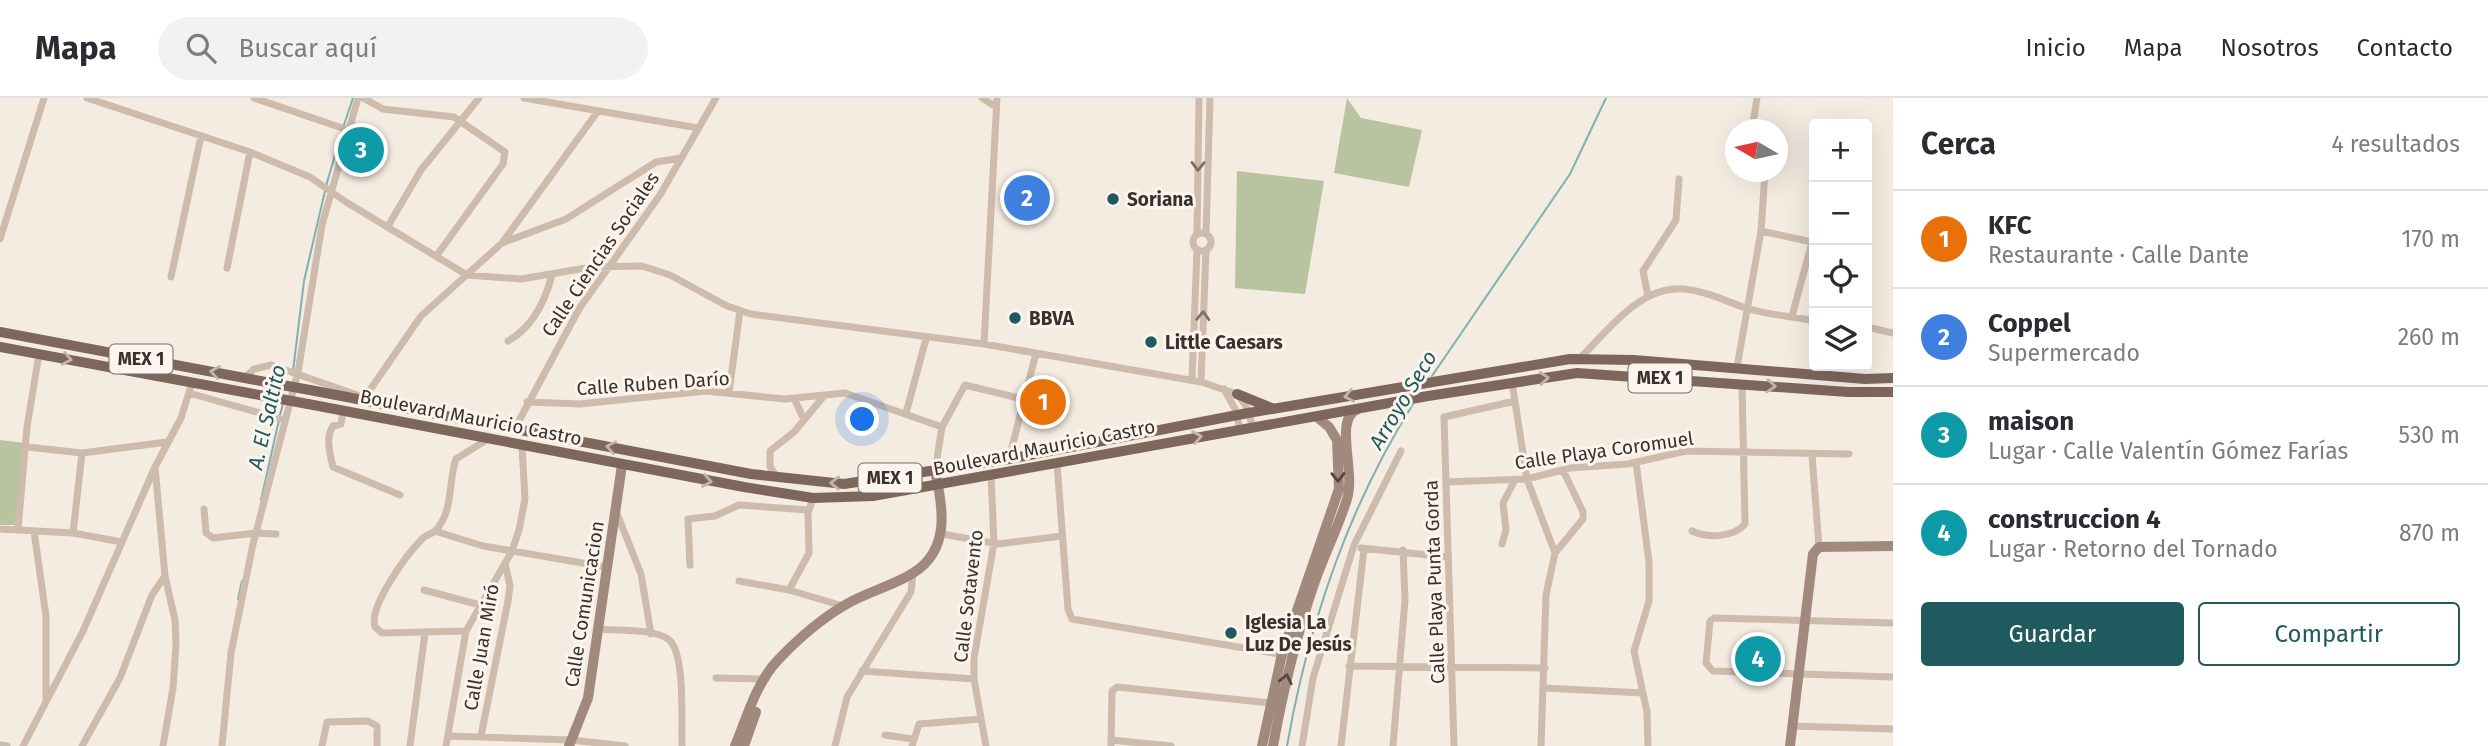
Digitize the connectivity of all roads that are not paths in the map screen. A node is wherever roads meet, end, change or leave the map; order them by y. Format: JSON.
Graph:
{"nodes":[{"id":1,"x":44,"y":98,"type":"edge"},
{"id":2,"x":87,"y":98,"type":"edge"},
{"id":3,"x":254,"y":98,"type":"edge"},
{"id":4,"x":361,"y":98,"type":"edge"},
{"id":5,"x":479,"y":98,"type":"edge"},
{"id":6,"x":524,"y":98,"type":"edge"},
{"id":7,"x":716,"y":98,"type":"edge"},
{"id":8,"x":982,"y":98,"type":"edge"},
{"id":9,"x":998,"y":98,"type":"edge"},
{"id":10,"x":1199,"y":98,"type":"edge"},
{"id":11,"x":1210,"y":98,"type":"edge"},
{"id":12,"x":1758,"y":98,"type":"edge"},
{"id":13,"x":996,"y":107,"type":"junction"},
{"id":14,"x":598,"y":111,"type":"junction"},
{"id":15,"x":1754,"y":119,"type":"edge"},
{"id":16,"x":463,"y":121,"type":"junction"},
{"id":17,"x":698,"y":128,"type":"junction"},
{"id":18,"x":348,"y":130,"type":"junction"},
{"id":19,"x":201,"y":136,"type":"junction"},
{"id":20,"x":250,"y":152,"type":"junction"},
{"id":21,"x":681,"y":158,"type":"junction"},
{"id":22,"x":1679,"y":178,"type":"dead end"},
{"id":23,"x":1764,"y":182,"type":"edge"},
{"id":24,"x":331,"y":192,"type":"junction"},
{"id":25,"x":388,"y":226,"type":"junction"},
{"id":26,"x":1761,"y":231,"type":"junction"},
{"id":27,"x":1197,"y":234,"type":"junction"},
{"id":28,"x":1206,"y":234,"type":"junction"},
{"id":29,"x":0,"y":239,"type":"edge"},
{"id":30,"x":502,"y":243,"type":"junction"},
{"id":31,"x":1197,"y":249,"type":"junction"},
{"id":32,"x":1206,"y":250,"type":"junction"},
{"id":33,"x":437,"y":255,"type":"junction"},
{"id":34,"x":607,"y":265,"type":"junction"},
{"id":35,"x":227,"y":268,"type":"dead end"},
{"id":36,"x":467,"y":275,"type":"junction"},
{"id":37,"x":552,"y":275,"type":"junction"},
{"id":38,"x":171,"y":277,"type":"dead end"},
{"id":39,"x":1648,"y":296,"type":"junction"},
{"id":40,"x":1748,"y":309,"type":"junction"},
{"id":41,"x":740,"y":311,"type":"junction"},
{"id":42,"x":1792,"y":316,"type":"junction"},
{"id":43,"x":1809,"y":320,"type":"edge"},
{"id":44,"x":1872,"y":328,"type":"edge"},
{"id":45,"x":0,"y":332,"type":"edge"},
{"id":46,"x":1893,"y":333,"type":"edge"},
{"id":47,"x":926,"y":339,"type":"junction"},
{"id":48,"x":508,"y":341,"type":"dead end"},
{"id":49,"x":984,"y":344,"type":"junction"},
{"id":50,"x":0,"y":347,"type":"edge"},
{"id":51,"x":1036,"y":353,"type":"junction"},
{"id":52,"x":38,"y":354,"type":"junction"},
{"id":53,"x":1580,"y":358,"type":"junction"},
{"id":54,"x":1737,"y":367,"type":"junction"},
{"id":55,"x":298,"y":372,"type":"junction"},
{"id":56,"x":244,"y":377,"type":"junction"},
{"id":57,"x":1893,"y":378,"type":"edge"},
{"id":58,"x":1192,"y":380,"type":"junction"},
{"id":59,"x":1201,"y":382,"type":"junction"},
{"id":60,"x":1512,"y":382,"type":"junction"},
{"id":61,"x":1742,"y":384,"type":"junction"},
{"id":62,"x":190,"y":388,"type":"junction"},
{"id":63,"x":1224,"y":389,"type":"junction"},
{"id":64,"x":729,"y":392,"type":"junction"},
{"id":65,"x":1893,"y":392,"type":"edge"},
{"id":66,"x":1237,"y":394,"type":"junction"},
{"id":67,"x":824,"y":396,"type":"junction"},
{"id":68,"x":794,"y":398,"type":"junction"},
{"id":69,"x":364,"y":399,"type":"junction"},
{"id":70,"x":1023,"y":399,"type":"junction"},
{"id":71,"x":1515,"y":401,"type":"junction"},
{"id":72,"x":527,"y":402,"type":"junction"},
{"id":73,"x":1358,"y":409,"type":"junction"},
{"id":74,"x":343,"y":410,"type":"junction"},
{"id":75,"x":1276,"y":410,"type":"junction"},
{"id":76,"x":906,"y":412,"type":"junction"},
{"id":77,"x":1243,"y":414,"type":"junction"},
{"id":78,"x":1317,"y":417,"type":"junction"},
{"id":79,"x":804,"y":419,"type":"junction"},
{"id":80,"x":285,"y":420,"type":"junction"},
{"id":81,"x":942,"y":427,"type":"junction"},
{"id":82,"x":1253,"y":427,"type":"junction"},
{"id":83,"x":1240,"y":429,"type":"junction"},
{"id":84,"x":514,"y":430,"type":"junction"},
{"id":85,"x":489,"y":439,"type":"junction"},
{"id":86,"x":167,"y":442,"type":"junction"},
{"id":87,"x":523,"y":446,"type":"junction"},
{"id":88,"x":27,"y":447,"type":"junction"},
{"id":89,"x":1401,"y":451,"type":"dead end"},
{"id":90,"x":82,"y":453,"type":"junction"},
{"id":91,"x":1745,"y":453,"type":"junction"},
{"id":92,"x":1849,"y":454,"type":"dead end"},
{"id":93,"x":1812,"y":455,"type":"junction"},
{"id":94,"x":1009,"y":459,"type":"junction"},
{"id":95,"x":1636,"y":462,"type":"junction"},
{"id":96,"x":1057,"y":463,"type":"junction"},
{"id":97,"x":622,"y":465,"type":"junction"},
{"id":98,"x":155,"y":467,"type":"junction"},
{"id":99,"x":1563,"y":470,"type":"junction"},
{"id":100,"x":935,"y":471,"type":"junction"},
{"id":101,"x":991,"y":477,"type":"junction"},
{"id":102,"x":778,"y":478,"type":"junction"},
{"id":103,"x":1527,"y":479,"type":"junction"},
{"id":104,"x":1515,"y":480,"type":"junction"},
{"id":105,"x":1446,"y":482,"type":"junction"},
{"id":106,"x":938,"y":485,"type":"junction"},
{"id":107,"x":400,"y":495,"type":"dead end"},
{"id":108,"x":813,"y":498,"type":"junction"},
{"id":109,"x":204,"y":509,"type":"dead end"},
{"id":110,"x":616,"y":510,"type":"junction"},
{"id":111,"x":808,"y":510,"type":"junction"},
{"id":112,"x":0,"y":529,"type":"edge"},
{"id":113,"x":18,"y":529,"type":"junction"},
{"id":114,"x":34,"y":530,"type":"junction"},
{"id":115,"x":435,"y":531,"type":"junction"},
{"id":116,"x":1692,"y":531,"type":"dead end"},
{"id":117,"x":73,"y":533,"type":"junction"},
{"id":118,"x":256,"y":533,"type":"junction"},
{"id":119,"x":276,"y":534,"type":"dead end"},
{"id":120,"x":942,"y":534,"type":"junction"},
{"id":121,"x":1062,"y":536,"type":"junction"},
{"id":122,"x":122,"y":542,"type":"junction"},
{"id":123,"x":994,"y":543,"type":"junction"},
{"id":124,"x":1502,"y":544,"type":"dead end"},
{"id":125,"x":1354,"y":545,"type":"junction"},
{"id":126,"x":1893,"y":546,"type":"edge"},
{"id":127,"x":1819,"y":547,"type":"junction"},
{"id":128,"x":1364,"y":550,"type":"junction"},
{"id":129,"x":1402,"y":550,"type":"junction"},
{"id":130,"x":512,"y":551,"type":"junction"},
{"id":131,"x":1555,"y":553,"type":"junction"},
{"id":132,"x":1447,"y":556,"type":"junction"},
{"id":133,"x":505,"y":563,"type":"junction"},
{"id":134,"x":690,"y":565,"type":"dead end"},
{"id":135,"x":606,"y":567,"type":"junction"},
{"id":136,"x":914,"y":573,"type":"junction"},
{"id":137,"x":165,"y":576,"type":"junction"},
{"id":138,"x":739,"y":581,"type":"dead end"},
{"id":139,"x":424,"y":590,"type":"dead end"},
{"id":140,"x":789,"y":590,"type":"junction"},
{"id":141,"x":480,"y":605,"type":"junction"},
{"id":142,"x":843,"y":606,"type":"junction"},
{"id":143,"x":1804,"y":620,"type":"junction"},
{"id":144,"x":1893,"y":623,"type":"edge"},
{"id":145,"x":598,"y":629,"type":"junction"},
{"id":146,"x":466,"y":631,"type":"junction"},
{"id":147,"x":425,"y":633,"type":"junction"},
{"id":148,"x":650,"y":634,"type":"junction"},
{"id":149,"x":1287,"y":655,"type":"junction"},
{"id":150,"x":1349,"y":666,"type":"junction"},
{"id":151,"x":1401,"y":666,"type":"junction"},
{"id":152,"x":1450,"y":666,"type":"junction"},
{"id":153,"x":1545,"y":668,"type":"junction"},
{"id":154,"x":862,"y":671,"type":"junction"},
{"id":155,"x":1797,"y":673,"type":"junction"},
{"id":156,"x":1893,"y":677,"type":"edge"},
{"id":157,"x":716,"y":678,"type":"dead end"},
{"id":158,"x":765,"y":679,"type":"junction"},
{"id":159,"x":974,"y":679,"type":"junction"},
{"id":160,"x":1545,"y":688,"type":"junction"},
{"id":161,"x":1643,"y":693,"type":"junction"},
{"id":162,"x":46,"y":700,"type":"junction"},
{"id":163,"x":1270,"y":703,"type":"junction"},
{"id":164,"x":981,"y":719,"type":"junction"},
{"id":165,"x":1792,"y":726,"type":"junction"},
{"id":166,"x":1893,"y":729,"type":"edge"},
{"id":167,"x":885,"y":735,"type":"dead end"},
{"id":168,"x":448,"y":736,"type":"junction"},
{"id":169,"x":481,"y":736,"type":"junction"},
{"id":170,"x":913,"y":742,"type":"edge"},
{"id":171,"x":570,"y":743,"type":"edge"},
{"id":172,"x":1111,"y":743,"type":"edge"},
{"id":173,"x":0,"y":745,"type":"edge"},
{"id":174,"x":8,"y":746,"type":"edge"},
{"id":175,"x":23,"y":746,"type":"edge"},
{"id":176,"x":82,"y":746,"type":"edge"},
{"id":177,"x":163,"y":746,"type":"edge"},
{"id":178,"x":222,"y":746,"type":"edge"},
{"id":179,"x":322,"y":746,"type":"edge"},
{"id":180,"x":377,"y":746,"type":"edge"},
{"id":181,"x":410,"y":746,"type":"edge"},
{"id":182,"x":446,"y":746,"type":"edge"},
{"id":183,"x":625,"y":746,"type":"edge"},
{"id":184,"x":682,"y":746,"type":"edge"},
{"id":185,"x":735,"y":746,"type":"edge"},
{"id":186,"x":744,"y":746,"type":"edge"},
{"id":187,"x":835,"y":746,"type":"edge"},
{"id":188,"x":986,"y":746,"type":"edge"},
{"id":189,"x":1171,"y":746,"type":"edge"},
{"id":190,"x":1262,"y":746,"type":"edge"},
{"id":191,"x":1273,"y":746,"type":"edge"},
{"id":192,"x":1302,"y":746,"type":"edge"},
{"id":193,"x":1341,"y":746,"type":"edge"},
{"id":194,"x":1393,"y":746,"type":"edge"},
{"id":195,"x":1454,"y":746,"type":"edge"},
{"id":196,"x":1541,"y":746,"type":"edge"},
{"id":197,"x":1648,"y":746,"type":"edge"},
{"id":198,"x":1790,"y":746,"type":"edge"}],
"edges":[{"from":1,"to":29,"type":"street"},
{"from":2,"to":19,"type":"street"},
{"from":3,"to":18,"type":"street"},
{"from":4,"to":16,"type":"street"},
{"from":4,"to":18,"type":"street"},
{"from":5,"to":16,"type":"street"},
{"from":6,"to":14,"type":"street"},
{"from":7,"to":17,"type":"street","name":"Calle Ciencias Sociales"},
{"from":8,"to":13,"type":"street"},
{"from":9,"to":13,"type":"street"},
{"from":10,"to":27,"type":"street","one_way":true},
{"from":11,"to":28,"type":"street"},
{"from":12,"to":15,"type":"street"},
{"from":13,"to":49,"type":"street"},
{"from":14,"to":17,"type":"street"},
{"from":14,"to":30,"type":"street"},
{"from":16,"to":25,"type":"street"},
{"from":16,"to":33,"type":"street"},
{"from":17,"to":21,"type":"street","name":"Calle Ciencias Sociales"},
{"from":18,"to":24,"type":"street"},
{"from":19,"to":20,"type":"street"},
{"from":19,"to":38,"type":"street"},
{"from":20,"to":24,"type":"street"},
{"from":20,"to":35,"type":"street"},
{"from":21,"to":30,"type":"street"},
{"from":21,"to":34,"type":"street","name":"Calle Ciencias Sociales"},
{"from":22,"to":39,"type":"street"},
{"from":23,"to":26,"type":"street"},
{"from":24,"to":25,"type":"street"},
{"from":24,"to":55,"type":"street"},
{"from":25,"to":33,"type":"street"},
{"from":26,"to":40,"type":"street"},
{"from":26,"to":42,"type":"street"},
{"from":27,"to":28,"type":"street"},
{"from":27,"to":31,"type":"street"},
{"from":28,"to":32,"type":"street"},
{"from":30,"to":36,"type":"street"},
{"from":31,"to":32,"type":"street"},
{"from":31,"to":58,"type":"street"},
{"from":59,"to":32,"type":"street","one_way":true},
{"from":33,"to":36,"type":"street"},
{"from":34,"to":37,"type":"street"},
{"from":34,"to":41,"type":"street"},
{"from":34,"to":72,"type":"street","name":"Calle Ciencias Sociales"},
{"from":36,"to":37,"type":"street"},
{"from":36,"to":69,"type":"street"},
{"from":37,"to":48,"type":"street"},
{"from":39,"to":40,"type":"street"},
{"from":39,"to":53,"type":"street"},
{"from":40,"to":42,"type":"street"},
{"from":40,"to":54,"type":"street"},
{"from":41,"to":47,"type":"street"},
{"from":41,"to":64,"type":"street"},
{"from":42,"to":43,"type":"street"},
{"from":44,"to":46,"type":"street"},
{"from":56,"to":45,"type":"main road","name":"Boulevard Mauricio Castro","number":"MEX 1","one_way":true},
{"from":47,"to":49,"type":"street"},
{"from":47,"to":76,"type":"street"},
{"from":49,"to":51,"type":"street"},
{"from":50,"to":52,"type":"main road","name":"Boulevard Mauricio Castro","number":"MEX 1"},
{"from":51,"to":58,"type":"street"},
{"from":51,"to":70,"type":"street"},
{"from":52,"to":62,"type":"main road","name":"Boulevard Mauricio Castro","number":"MEX 1","one_way":true},
{"from":52,"to":88,"type":"street"},
{"from":53,"to":54,"type":"main road","name":"Boulevard Mauricio Castro","number":"MEX 1"},
{"from":53,"to":75,"type":"main road","name":"Boulevard Mauricio Castro","number":"MEX 1","one_way":true},
{"from":54,"to":57,"type":"main road","name":"Boulevard Mauricio Castro","number":"MEX 1"},
{"from":55,"to":56,"type":"street"},
{"from":55,"to":69,"type":"street"},
{"from":55,"to":80,"type":"street"},
{"from":56,"to":69,"type":"main road","name":"Boulevard Mauricio Castro","number":"MEX 1","bridge":true},
{"from":58,"to":59,"type":"street"},
{"from":59,"to":63,"type":"street"},
{"from":60,"to":61,"type":"main road","name":"Boulevard Mauricio Castro","number":"MEX 1","one_way":true},
{"from":60,"to":71,"type":"street"},
{"from":60,"to":73,"type":"main road","name":"Boulevard Mauricio Castro","number":"MEX 1"},
{"from":61,"to":65,"type":"main road","name":"Boulevard Mauricio Castro","number":"MEX 1","one_way":true},
{"from":61,"to":91,"type":"street"},
{"from":62,"to":74,"type":"main road","name":"Boulevard Mauricio Castro","number":"MEX 1","bridge":true},
{"from":62,"to":80,"type":"street"},
{"from":62,"to":86,"type":"street"},
{"from":63,"to":66,"type":"street"},
{"from":63,"to":77,"type":"street"},
{"from":64,"to":68,"type":"street","name":"Calle Ruben Darío"},
{"from":64,"to":72,"type":"street","name":"Calle Ruben Darío"},
{"from":66,"to":75,"type":"main road"},
{"from":66,"to":77,"type":"street"},
{"from":67,"to":68,"type":"street","name":"Calle Ruben Darío"},
{"from":67,"to":76,"type":"street","name":"Calle Ruben Darío"},
{"from":67,"to":79,"type":"street"},
{"from":68,"to":79,"type":"street"},
{"from":69,"to":84,"type":"main road","name":"Boulevard Mauricio Castro","number":"MEX 1"},
{"from":70,"to":81,"type":"street"},
{"from":70,"to":94,"type":"street"},
{"from":71,"to":103,"type":"street"},
{"from":71,"to":105,"type":"street","name":"Calle Playa Punta Gorda"},
{"from":72,"to":84,"type":"street","name":"Calle Ciencias Sociales"},
{"from":73,"to":78,"type":"main road","name":"Boulevard Mauricio Castro","number":"MEX 1"},
{"from":73,"to":149,"type":"street"},
{"from":74,"to":85,"type":"main road","name":"Boulevard Mauricio Castro","number":"MEX 1"},
{"from":74,"to":107,"type":"street"},
{"from":75,"to":77,"type":"main road","name":"Boulevard Mauricio Castro","number":"MEX 1"},
{"from":76,"to":81,"type":"street","name":"Calle Ruben Darío"},
{"from":77,"to":82,"type":"street"},
{"from":77,"to":83,"type":"street"},
{"from":77,"to":94,"type":"main road","name":"Boulevard Mauricio Castro","number":"MEX 1"},
{"from":78,"to":82,"type":"main road","name":"Boulevard Mauricio Castro","number":"MEX 1"},
{"from":78,"to":149,"type":"street","one_way":true},
{"from":79,"to":102,"type":"street"},
{"from":80,"to":118,"type":"street"},
{"from":81,"to":100,"type":"street"},
{"from":82,"to":83,"type":"main road","name":"Boulevard Mauricio Castro","number":"MEX 1"},
{"from":96,"to":83,"type":"main road","name":"Boulevard Mauricio Castro","number":"MEX 1","one_way":true},
{"from":102,"to":84,"type":"main road","name":"Boulevard Mauricio Castro","number":"MEX 1","one_way":true},
{"from":85,"to":87,"type":"main road","name":"Boulevard Mauricio Castro","number":"MEX 1"},
{"from":85,"to":115,"type":"street"},
{"from":86,"to":90,"type":"street"},
{"from":86,"to":98,"type":"street"},
{"from":87,"to":97,"type":"main road","name":"Boulevard Mauricio Castro","number":"MEX 1"},
{"from":87,"to":130,"type":"street"},
{"from":88,"to":90,"type":"street"},
{"from":88,"to":113,"type":"street"},
{"from":89,"to":125,"type":"street"},
{"from":90,"to":117,"type":"street"},
{"from":91,"to":93,"type":"street","name":"Calle Playa Coromuel"},
{"from":91,"to":95,"type":"street","name":"Calle Playa Coromuel"},
{"from":91,"to":116,"type":"street"},
{"from":92,"to":93,"type":"street","name":"Calle Playa Coromuel"},
{"from":93,"to":127,"type":"street"},
{"from":94,"to":100,"type":"main road","name":"Boulevard Mauricio Castro","number":"MEX 1"},
{"from":95,"to":99,"type":"street","name":"Calle Playa Coromuel"},
{"from":95,"to":161,"type":"street"},
{"from":96,"to":101,"type":"main road","name":"Boulevard Mauricio Castro","number":"MEX 1"},
{"from":96,"to":121,"type":"street"},
{"from":97,"to":108,"type":"main road","name":"Boulevard Mauricio Castro","number":"MEX 1","one_way":true},
{"from":97,"to":110,"type":"street","name":"Calle Comunicacion"},
{"from":98,"to":122,"type":"street"},
{"from":98,"to":137,"type":"street"},
{"from":99,"to":103,"type":"street","name":"Calle Playa Coromuel"},
{"from":99,"to":131,"type":"street"},
{"from":100,"to":102,"type":"main road","name":"Boulevard Mauricio Castro","number":"MEX 1","one_way":true},
{"from":100,"to":106,"type":"street"},
{"from":101,"to":106,"type":"main road","name":"Boulevard Mauricio Castro","number":"MEX 1"},
{"from":101,"to":123,"type":"street","name":"Calle Sotavento"},
{"from":103,"to":104,"type":"street","name":"Calle Playa Coromuel"},
{"from":103,"to":131,"type":"street"},
{"from":104,"to":105,"type":"street","name":"Calle Playa Coromuel"},
{"from":104,"to":124,"type":"street"},
{"from":105,"to":132,"type":"street","name":"Calle Playa Punta Gorda"},
{"from":106,"to":108,"type":"main road","name":"Boulevard Mauricio Castro","number":"MEX 1"},
{"from":106,"to":120,"type":"street"},
{"from":108,"to":111,"type":"street"},
{"from":109,"to":118,"type":"street"},
{"from":110,"to":135,"type":"street","name":"Calle Comunicacion"},
{"from":110,"to":148,"type":"street"},
{"from":111,"to":134,"type":"street"},
{"from":111,"to":140,"type":"street"},
{"from":112,"to":113,"type":"street"},
{"from":113,"to":114,"type":"street"},
{"from":114,"to":117,"type":"street"},
{"from":114,"to":162,"type":"street"},
{"from":115,"to":130,"type":"street"},
{"from":115,"to":147,"type":"street"},
{"from":117,"to":122,"type":"street"},
{"from":118,"to":119,"type":"street"},
{"from":118,"to":178,"type":"street"},
{"from":120,"to":123,"type":"street"},
{"from":120,"to":136,"type":"street"},
{"from":121,"to":123,"type":"street"},
{"from":121,"to":149,"type":"street"},
{"from":122,"to":162,"type":"street"},
{"from":123,"to":159,"type":"street","name":"Calle Sotavento"},
{"from":125,"to":128,"type":"street"},
{"from":125,"to":192,"type":"street"},
{"from":126,"to":127,"type":"street"},
{"from":127,"to":143,"type":"street"},
{"from":128,"to":129,"type":"street"},
{"from":128,"to":150,"type":"street"},
{"from":129,"to":132,"type":"street"},
{"from":129,"to":151,"type":"street"},
{"from":130,"to":133,"type":"street"},
{"from":130,"to":135,"type":"street"},
{"from":131,"to":153,"type":"street"},
{"from":132,"to":152,"type":"street","name":"Calle Playa Punta Gorda"},
{"from":133,"to":141,"type":"street"},
{"from":133,"to":169,"type":"street","name":"Calle Juan Miró"},
{"from":135,"to":145,"type":"street","name":"Calle Comunicacion"},
{"from":136,"to":142,"type":"street"},
{"from":136,"to":154,"type":"street"},
{"from":137,"to":176,"type":"street"},
{"from":137,"to":177,"type":"street"},
{"from":138,"to":140,"type":"street"},
{"from":139,"to":141,"type":"street"},
{"from":140,"to":142,"type":"street"},
{"from":141,"to":146,"type":"street"},
{"from":142,"to":158,"type":"street"},
{"from":143,"to":144,"type":"street"},
{"from":143,"to":155,"type":"street"},
{"from":143,"to":155,"type":"street"},
{"from":145,"to":148,"type":"street"},
{"from":145,"to":171,"type":"street","name":"Calle Comunicacion"},
{"from":146,"to":147,"type":"street"},
{"from":146,"to":168,"type":"street"},
{"from":147,"to":181,"type":"street"},
{"from":148,"to":184,"type":"street"},
{"from":149,"to":163,"type":"street"},
{"from":191,"to":149,"type":"street","one_way":true},
{"from":150,"to":151,"type":"street"},
{"from":150,"to":193,"type":"street"},
{"from":151,"to":152,"type":"street"},
{"from":151,"to":194,"type":"street"},
{"from":152,"to":153,"type":"street"},
{"from":152,"to":195,"type":"street","name":"Calle Playa Punta Gorda"},
{"from":153,"to":160,"type":"street"},
{"from":154,"to":159,"type":"street"},
{"from":154,"to":187,"type":"street"},
{"from":155,"to":156,"type":"street"},
{"from":155,"to":165,"type":"street"},
{"from":157,"to":158,"type":"street"},
{"from":158,"to":185,"type":"street"},
{"from":158,"to":186,"type":"street"},
{"from":159,"to":164,"type":"street","name":"Calle Sotavento"},
{"from":160,"to":161,"type":"street"},
{"from":160,"to":196,"type":"street"},
{"from":161,"to":197,"type":"street"},
{"from":162,"to":175,"type":"street"},
{"from":163,"to":172,"type":"street"},
{"from":163,"to":190,"type":"street"},
{"from":164,"to":170,"type":"street"},
{"from":164,"to":188,"type":"street","name":"Calle Sotavento"},
{"from":165,"to":166,"type":"street"},
{"from":165,"to":198,"type":"street"},
{"from":167,"to":170,"type":"street"},
{"from":168,"to":169,"type":"street"},
{"from":168,"to":182,"type":"street"},
{"from":169,"to":171,"type":"street"},
{"from":171,"to":183,"type":"street"},
{"from":172,"to":189,"type":"street"},
{"from":173,"to":174,"type":"street"},
{"from":179,"to":180,"type":"street"}]}
